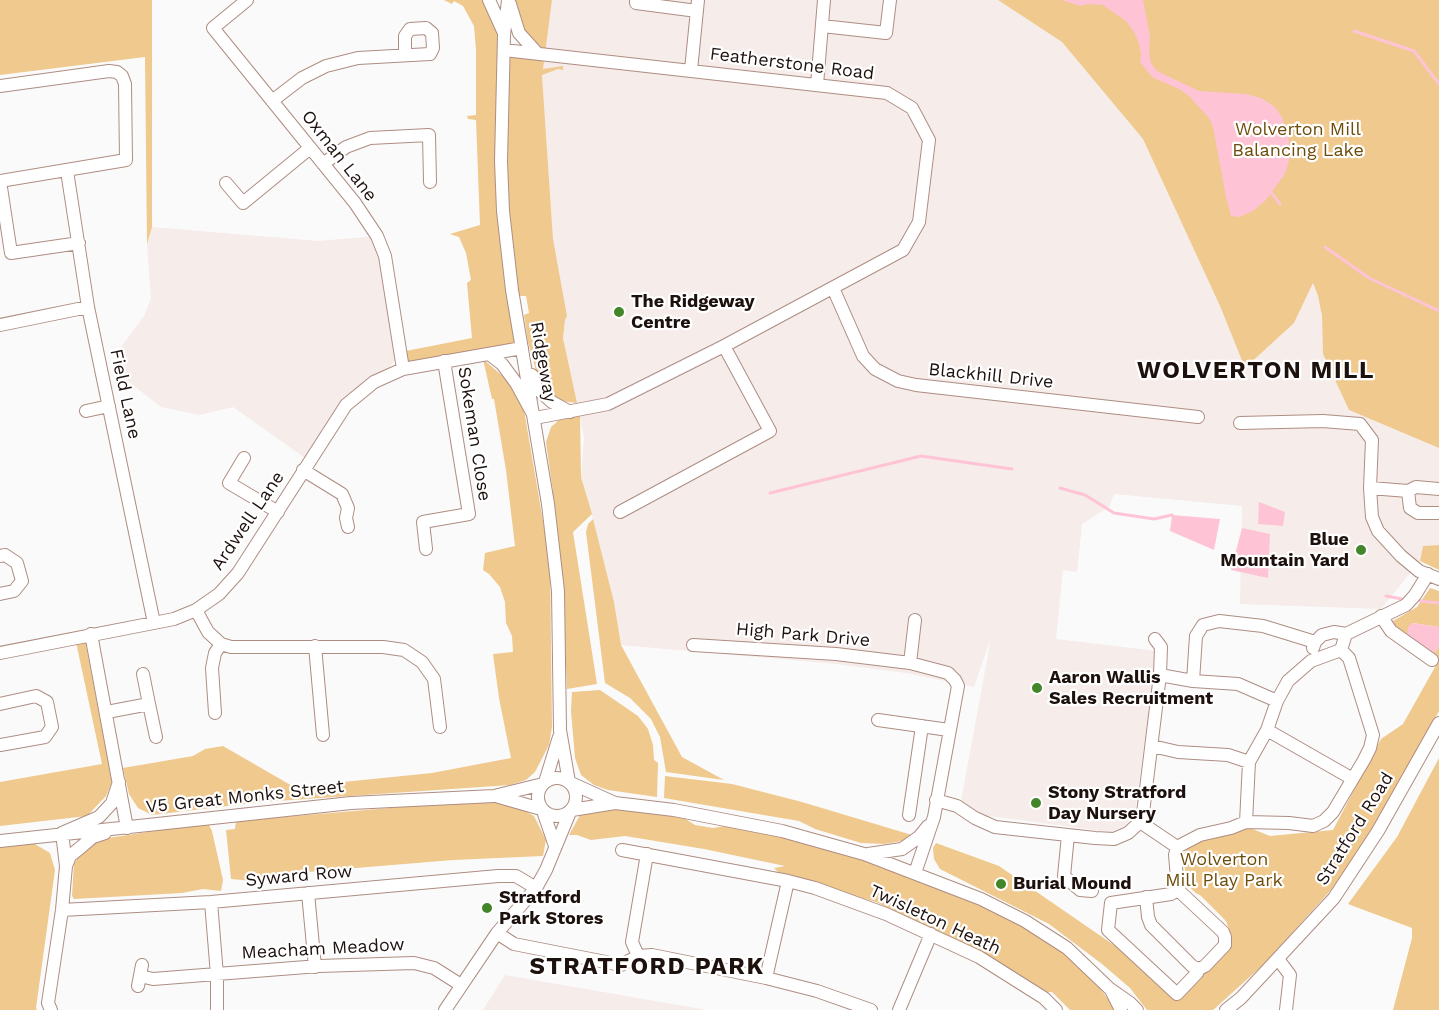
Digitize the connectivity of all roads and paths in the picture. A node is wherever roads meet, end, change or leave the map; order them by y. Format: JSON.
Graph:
{"nodes":[{"id":1,"x":247,"y":0,"type":"edge"},
{"id":2,"x":489,"y":0,"type":"edge"},
{"id":3,"x":508,"y":0,"type":"edge"},
{"id":4,"x":636,"y":0,"type":"edge"},
{"id":5,"x":824,"y":0,"type":"edge"},
{"id":6,"x":890,"y":0,"type":"edge"},
{"id":7,"x":698,"y":5,"type":"edge"},
{"id":8,"x":822,"y":26,"type":"junction"},
{"id":9,"x":504,"y":35,"type":"junction"},
{"id":10,"x":504,"y":50,"type":"junction"},
{"id":11,"x":537,"y":53,"type":"junction"},
{"id":12,"x":405,"y":54,"type":"dead end"},
{"id":13,"x":690,"y":70,"type":"junction"},
{"id":14,"x":817,"y":85,"type":"junction"},
{"id":15,"x":0,"y":86,"type":"edge"},
{"id":16,"x":272,"y":100,"type":"junction"},
{"id":17,"x":310,"y":148,"type":"junction"},
{"id":18,"x":323,"y":164,"type":"junction"},
{"id":19,"x":67,"y":171,"type":"junction"},
{"id":20,"x":0,"y":181,"type":"edge"},
{"id":21,"x":430,"y":182,"type":"dead end"},
{"id":22,"x":226,"y":183,"type":"dead end"},
{"id":23,"x":79,"y":243,"type":"junction"},
{"id":24,"x":833,"y":288,"type":"junction"},
{"id":25,"x":88,"y":307,"type":"junction"},
{"id":26,"x":0,"y":325,"type":"edge"},
{"id":27,"x":724,"y":346,"type":"junction"},
{"id":28,"x":522,"y":348,"type":"junction"},
{"id":29,"x":489,"y":354,"type":"junction"},
{"id":30,"x":444,"y":361,"type":"junction"},
{"id":31,"x":403,"y":369,"type":"junction"},
{"id":32,"x":109,"y":406,"type":"junction"},
{"id":33,"x":86,"y":411,"type":"dead end"},
{"id":34,"x":570,"y":412,"type":"junction"},
{"id":35,"x":1198,"y":417,"type":"dead end"},
{"id":36,"x":535,"y":418,"type":"junction"},
{"id":37,"x":1240,"y":423,"type":"dead end"},
{"id":38,"x":244,"y":458,"type":"dead end"},
{"id":39,"x":303,"y":470,"type":"junction"},
{"id":40,"x":1370,"y":488,"type":"junction"},
{"id":41,"x":1439,"y":489,"type":"edge"},
{"id":42,"x":1408,"y":491,"type":"junction"},
{"id":43,"x":278,"y":512,"type":"junction"},
{"id":44,"x":620,"y":512,"type":"dead end"},
{"id":45,"x":1439,"y":513,"type":"edge"},
{"id":46,"x":348,"y":527,"type":"dead end"},
{"id":47,"x":426,"y":549,"type":"dead end"},
{"id":48,"x":0,"y":556,"type":"edge"},
{"id":49,"x":1433,"y":577,"type":"edge"},
{"id":50,"x":0,"y":594,"type":"edge"},
{"id":51,"x":196,"y":610,"type":"junction"},
{"id":52,"x":1381,"y":616,"type":"junction"},
{"id":53,"x":915,"y":620,"type":"dead end"},
{"id":54,"x":154,"y":623,"type":"junction"},
{"id":55,"x":91,"y":634,"type":"junction"},
{"id":56,"x":1346,"y":634,"type":"junction"},
{"id":57,"x":1155,"y":639,"type":"dead end"},
{"id":58,"x":1315,"y":642,"type":"junction"},
{"id":59,"x":222,"y":644,"type":"junction"},
{"id":60,"x":693,"y":645,"type":"dead end"},
{"id":61,"x":315,"y":646,"type":"junction"},
{"id":62,"x":1341,"y":650,"type":"junction"},
{"id":63,"x":0,"y":653,"type":"edge"},
{"id":64,"x":1431,"y":660,"type":"dead end"},
{"id":65,"x":1311,"y":661,"type":"junction"},
{"id":66,"x":910,"y":663,"type":"junction"},
{"id":67,"x":143,"y":674,"type":"dead end"},
{"id":68,"x":1160,"y":675,"type":"junction"},
{"id":69,"x":1193,"y":681,"type":"junction"},
{"id":70,"x":1277,"y":701,"type":"junction"},
{"id":71,"x":0,"y":704,"type":"edge"},
{"id":72,"x":149,"y":704,"type":"junction"},
{"id":73,"x":107,"y":712,"type":"junction"},
{"id":74,"x":215,"y":713,"type":"dead end"},
{"id":75,"x":878,"y":720,"type":"dead end"},
{"id":76,"x":1439,"y":723,"type":"edge"},
{"id":77,"x":922,"y":726,"type":"junction"},
{"id":78,"x":440,"y":727,"type":"dead end"},
{"id":79,"x":560,"y":730,"type":"junction"},
{"id":80,"x":949,"y":730,"type":"junction"},
{"id":81,"x":1267,"y":730,"type":"junction"},
{"id":82,"x":323,"y":735,"type":"dead end"},
{"id":83,"x":156,"y":737,"type":"dead end"},
{"id":84,"x":0,"y":745,"type":"edge"},
{"id":85,"x":1152,"y":746,"type":"junction"},
{"id":86,"x":1249,"y":762,"type":"junction"},
{"id":87,"x":1351,"y":778,"type":"junction"},
{"id":88,"x":119,"y":782,"type":"junction"},
{"id":89,"x":544,"y":783,"type":"junction"},
{"id":90,"x":570,"y":783,"type":"junction"},
{"id":91,"x":494,"y":796,"type":"junction"},
{"id":92,"x":936,"y":800,"type":"junction"},
{"id":93,"x":615,"y":803,"type":"junction"},
{"id":94,"x":542,"y":810,"type":"junction"},
{"id":95,"x":571,"y":811,"type":"junction"},
{"id":96,"x":909,"y":815,"type":"dead end"},
{"id":97,"x":934,"y":817,"type":"junction"},
{"id":98,"x":1140,"y":822,"type":"junction"},
{"id":99,"x":1246,"y":822,"type":"junction"},
{"id":100,"x":121,"y":829,"type":"junction"},
{"id":101,"x":62,"y":833,"type":"junction"},
{"id":102,"x":1068,"y":835,"type":"junction"},
{"id":103,"x":0,"y":841,"type":"edge"},
{"id":104,"x":555,"y":846,"type":"junction"},
{"id":105,"x":1177,"y":847,"type":"junction"},
{"id":106,"x":622,"y":850,"type":"dead end"},
{"id":107,"x":648,"y":854,"type":"junction"},
{"id":108,"x":864,"y":854,"type":"junction"},
{"id":109,"x":66,"y":866,"type":"junction"},
{"id":110,"x":915,"y":873,"type":"junction"},
{"id":111,"x":788,"y":881,"type":"junction"},
{"id":112,"x":536,"y":888,"type":"junction"},
{"id":113,"x":1178,"y":890,"type":"junction"},
{"id":114,"x":1092,"y":891,"type":"dead end"},
{"id":115,"x":308,"y":893,"type":"junction"},
{"id":116,"x":1146,"y":897,"type":"junction"},
{"id":117,"x":211,"y":902,"type":"junction"},
{"id":118,"x":62,"y":910,"type":"junction"},
{"id":119,"x":497,"y":933,"type":"junction"},
{"id":120,"x":931,"y":934,"type":"junction"},
{"id":121,"x":638,"y":956,"type":"junction"},
{"id":122,"x":1278,"y":959,"type":"junction"},
{"id":123,"x":315,"y":967,"type":"junction"},
{"id":124,"x":1198,"y":969,"type":"junction"},
{"id":125,"x":217,"y":975,"type":"junction"},
{"id":126,"x":140,"y":976,"type":"dead end"},
{"id":127,"x":766,"y":978,"type":"junction"},
{"id":128,"x":461,"y":985,"type":"junction"},
{"id":129,"x":1110,"y":989,"type":"junction"},
{"id":130,"x":1241,"y":998,"type":"junction"},
{"id":131,"x":51,"y":1010,"type":"edge"},
{"id":132,"x":218,"y":1010,"type":"edge"},
{"id":133,"x":445,"y":1010,"type":"edge"},
{"id":134,"x":871,"y":1010,"type":"edge"},
{"id":135,"x":899,"y":1010,"type":"edge"},
{"id":136,"x":1056,"y":1010,"type":"edge"},
{"id":137,"x":1121,"y":1010,"type":"edge"},
{"id":138,"x":1137,"y":1010,"type":"edge"},
{"id":139,"x":1226,"y":1010,"type":"edge"},
{"id":140,"x":1233,"y":1010,"type":"edge"},
{"id":141,"x":1286,"y":1010,"type":"edge"}],
"edges":[{"from":1,"to":16,"type":"street","name":"Oxman Lane"},
{"from":2,"to":9,"type":"street"},
{"from":3,"to":9,"type":"street","name":"Ridgeway"},
{"from":3,"to":11,"type":"street"},
{"from":4,"to":7,"type":"street"},
{"from":5,"to":8,"type":"street"},
{"from":6,"to":8,"type":"street"},
{"from":7,"to":13,"type":"street"},
{"from":8,"to":14,"type":"street"},
{"from":9,"to":10,"type":"street","name":"Ridgeway"},
{"from":10,"to":11,"type":"street","name":"Featherstone Road"},
{"from":10,"to":28,"type":"street","name":"Ridgeway"},
{"from":11,"to":13,"type":"street","name":"Featherstone Road"},
{"from":12,"to":16,"type":"street"},
{"from":13,"to":14,"type":"street","name":"Featherstone Road"},
{"from":14,"to":24,"type":"street","name":"Featherstone Road"},
{"from":15,"to":19,"type":"street"},
{"from":16,"to":17,"type":"street","name":"Oxman Lane"},
{"from":17,"to":18,"type":"street","name":"Oxman Lane"},
{"from":17,"to":22,"type":"street"},
{"from":18,"to":21,"type":"street"},
{"from":18,"to":31,"type":"street","name":"Oxman Lane"},
{"from":19,"to":20,"type":"street"},
{"from":19,"to":23,"type":"street","name":"Field Lane"},
{"from":20,"to":23,"type":"street"},
{"from":23,"to":25,"type":"street","name":"Field Lane"},
{"from":24,"to":27,"type":"street","name":"Featherstone Road"},
{"from":24,"to":35,"type":"street","name":"Blackhill Drive"},
{"from":25,"to":26,"type":"street"},
{"from":25,"to":32,"type":"street","name":"Field Lane"},
{"from":27,"to":34,"type":"street","name":"Featherstone Road"},
{"from":27,"to":44,"type":"street"},
{"from":28,"to":29,"type":"street","name":"Ardwell Lane"},
{"from":28,"to":34,"type":"street"},
{"from":28,"to":36,"type":"street","name":"Ridgeway"},
{"from":29,"to":30,"type":"street","name":"Ardwell Lane"},
{"from":29,"to":36,"type":"street"},
{"from":30,"to":31,"type":"street","name":"Ardwell Lane"},
{"from":30,"to":47,"type":"street","name":"Sokeman Close"},
{"from":31,"to":39,"type":"street","name":"Ardwell Lane"},
{"from":32,"to":33,"type":"street"},
{"from":32,"to":54,"type":"street","name":"Field Lane"},
{"from":34,"to":36,"type":"street","name":"Featherstone Road"},
{"from":36,"to":79,"type":"street","name":"Ridgeway"},
{"from":37,"to":40,"type":"street"},
{"from":38,"to":43,"type":"street"},
{"from":39,"to":43,"type":"street","name":"Ardwell Lane"},
{"from":39,"to":46,"type":"street"},
{"from":40,"to":42,"type":"street"},
{"from":40,"to":49,"type":"street"},
{"from":41,"to":42,"type":"street"},
{"from":42,"to":45,"type":"street"},
{"from":43,"to":51,"type":"street","name":"Ardwell Lane"},
{"from":48,"to":50,"type":"street"},
{"from":49,"to":52,"type":"street"},
{"from":51,"to":54,"type":"street","name":"Ardwell Lane"},
{"from":51,"to":59,"type":"street"},
{"from":52,"to":56,"type":"street"},
{"from":52,"to":64,"type":"street"},
{"from":53,"to":66,"type":"street"},
{"from":54,"to":55,"type":"street","name":"Ardwell Lane"},
{"from":55,"to":63,"type":"street","name":"Ardwell Lane"},
{"from":55,"to":73,"type":"street"},
{"from":56,"to":58,"type":"street"},
{"from":56,"to":62,"type":"street"},
{"from":57,"to":68,"type":"street"},
{"from":58,"to":65,"type":"street"},
{"from":58,"to":69,"type":"street"},
{"from":59,"to":61,"type":"street"},
{"from":59,"to":74,"type":"street"},
{"from":60,"to":66,"type":"street","name":"High Park Drive"},
{"from":61,"to":78,"type":"street"},
{"from":61,"to":82,"type":"street"},
{"from":62,"to":65,"type":"street"},
{"from":62,"to":87,"type":"street"},
{"from":65,"to":70,"type":"street"},
{"from":66,"to":80,"type":"street","name":"High Park Drive"},
{"from":67,"to":72,"type":"street"},
{"from":68,"to":69,"type":"street"},
{"from":68,"to":85,"type":"street"},
{"from":69,"to":70,"type":"street"},
{"from":70,"to":81,"type":"street"},
{"from":71,"to":84,"type":"street"},
{"from":72,"to":73,"type":"street"},
{"from":72,"to":83,"type":"street"},
{"from":73,"to":88,"type":"street"},
{"from":75,"to":77,"type":"street"},
{"from":76,"to":122,"type":"street","name":"Stratford Road"},
{"from":77,"to":80,"type":"street"},
{"from":77,"to":96,"type":"street"},
{"from":79,"to":89,"type":"street","name":"Ridgeway"},
{"from":79,"to":90,"type":"street","name":"Ridgeway"},
{"from":80,"to":92,"type":"street","name":"High Park Drive"},
{"from":81,"to":86,"type":"street"},
{"from":81,"to":87,"type":"street"},
{"from":85,"to":86,"type":"street"},
{"from":85,"to":98,"type":"street"},
{"from":86,"to":99,"type":"street"},
{"from":87,"to":99,"type":"street"},
{"from":88,"to":100,"type":"street"},
{"from":88,"to":101,"type":"street"},
{"from":89,"to":90,"type":"street"},
{"from":89,"to":91,"type":"street","name":"V5 Great Monks Street"},
{"from":89,"to":94,"type":"street"},
{"from":90,"to":93,"type":"street"},
{"from":90,"to":95,"type":"street"},
{"from":91,"to":94,"type":"street","name":"V5 Great Monks Street"},
{"from":91,"to":100,"type":"street","name":"V5 Great Monks Street"},
{"from":92,"to":97,"type":"street","name":"High Park Drive"},
{"from":92,"to":102,"type":"street"},
{"from":93,"to":95,"type":"street"},
{"from":93,"to":108,"type":"street"},
{"from":94,"to":95,"type":"street"},
{"from":94,"to":104,"type":"street"},
{"from":95,"to":104,"type":"street"},
{"from":97,"to":108,"type":"street"},
{"from":97,"to":110,"type":"street","name":"High Park Drive"},
{"from":98,"to":102,"type":"street"},
{"from":98,"to":105,"type":"street"},
{"from":99,"to":105,"type":"street"},
{"from":100,"to":101,"type":"street","name":"V5 Great Monks Street"},
{"from":100,"to":109,"type":"street"},
{"from":101,"to":103,"type":"street","name":"V5 Great Monks Street"},
{"from":101,"to":109,"type":"street"},
{"from":102,"to":114,"type":"street"},
{"from":104,"to":112,"type":"street"},
{"from":105,"to":113,"type":"street"},
{"from":106,"to":107,"type":"street","name":"Twisleton Heath"},
{"from":107,"to":111,"type":"street","name":"Twisleton Heath"},
{"from":107,"to":121,"type":"street"},
{"from":108,"to":110,"type":"street"},
{"from":109,"to":118,"type":"street"},
{"from":110,"to":129,"type":"street"},
{"from":111,"to":120,"type":"street","name":"Twisleton Heath"},
{"from":111,"to":127,"type":"street"},
{"from":112,"to":115,"type":"street","name":"Syward Row"},
{"from":112,"to":119,"type":"street"},
{"from":113,"to":116,"type":"street"},
{"from":113,"to":124,"type":"street"},
{"from":115,"to":117,"type":"street","name":"Syward Row"},
{"from":115,"to":123,"type":"street"},
{"from":116,"to":124,"type":"street"},
{"from":116,"to":124,"type":"street"},
{"from":117,"to":118,"type":"street","name":"Syward Row"},
{"from":117,"to":125,"type":"street"},
{"from":118,"to":131,"type":"street"},
{"from":119,"to":121,"type":"street"},
{"from":119,"to":128,"type":"street"},
{"from":120,"to":135,"type":"street"},
{"from":120,"to":136,"type":"street","name":"Twisleton Heath"},
{"from":121,"to":127,"type":"street"},
{"from":122,"to":130,"type":"street","name":"Stratford Road"},
{"from":122,"to":141,"type":"street"},
{"from":123,"to":125,"type":"street","name":"Meacham Meadow"},
{"from":123,"to":128,"type":"street","name":"Meacham Meadow"},
{"from":125,"to":126,"type":"street","name":"Meacham Meadow"},
{"from":125,"to":132,"type":"street"},
{"from":127,"to":134,"type":"street"},
{"from":128,"to":133,"type":"street"},
{"from":129,"to":137,"type":"street"},
{"from":129,"to":138,"type":"street"},
{"from":130,"to":139,"type":"street","name":"Stratford Road"},
{"from":130,"to":140,"type":"street","name":"Stratford Road"}]}
